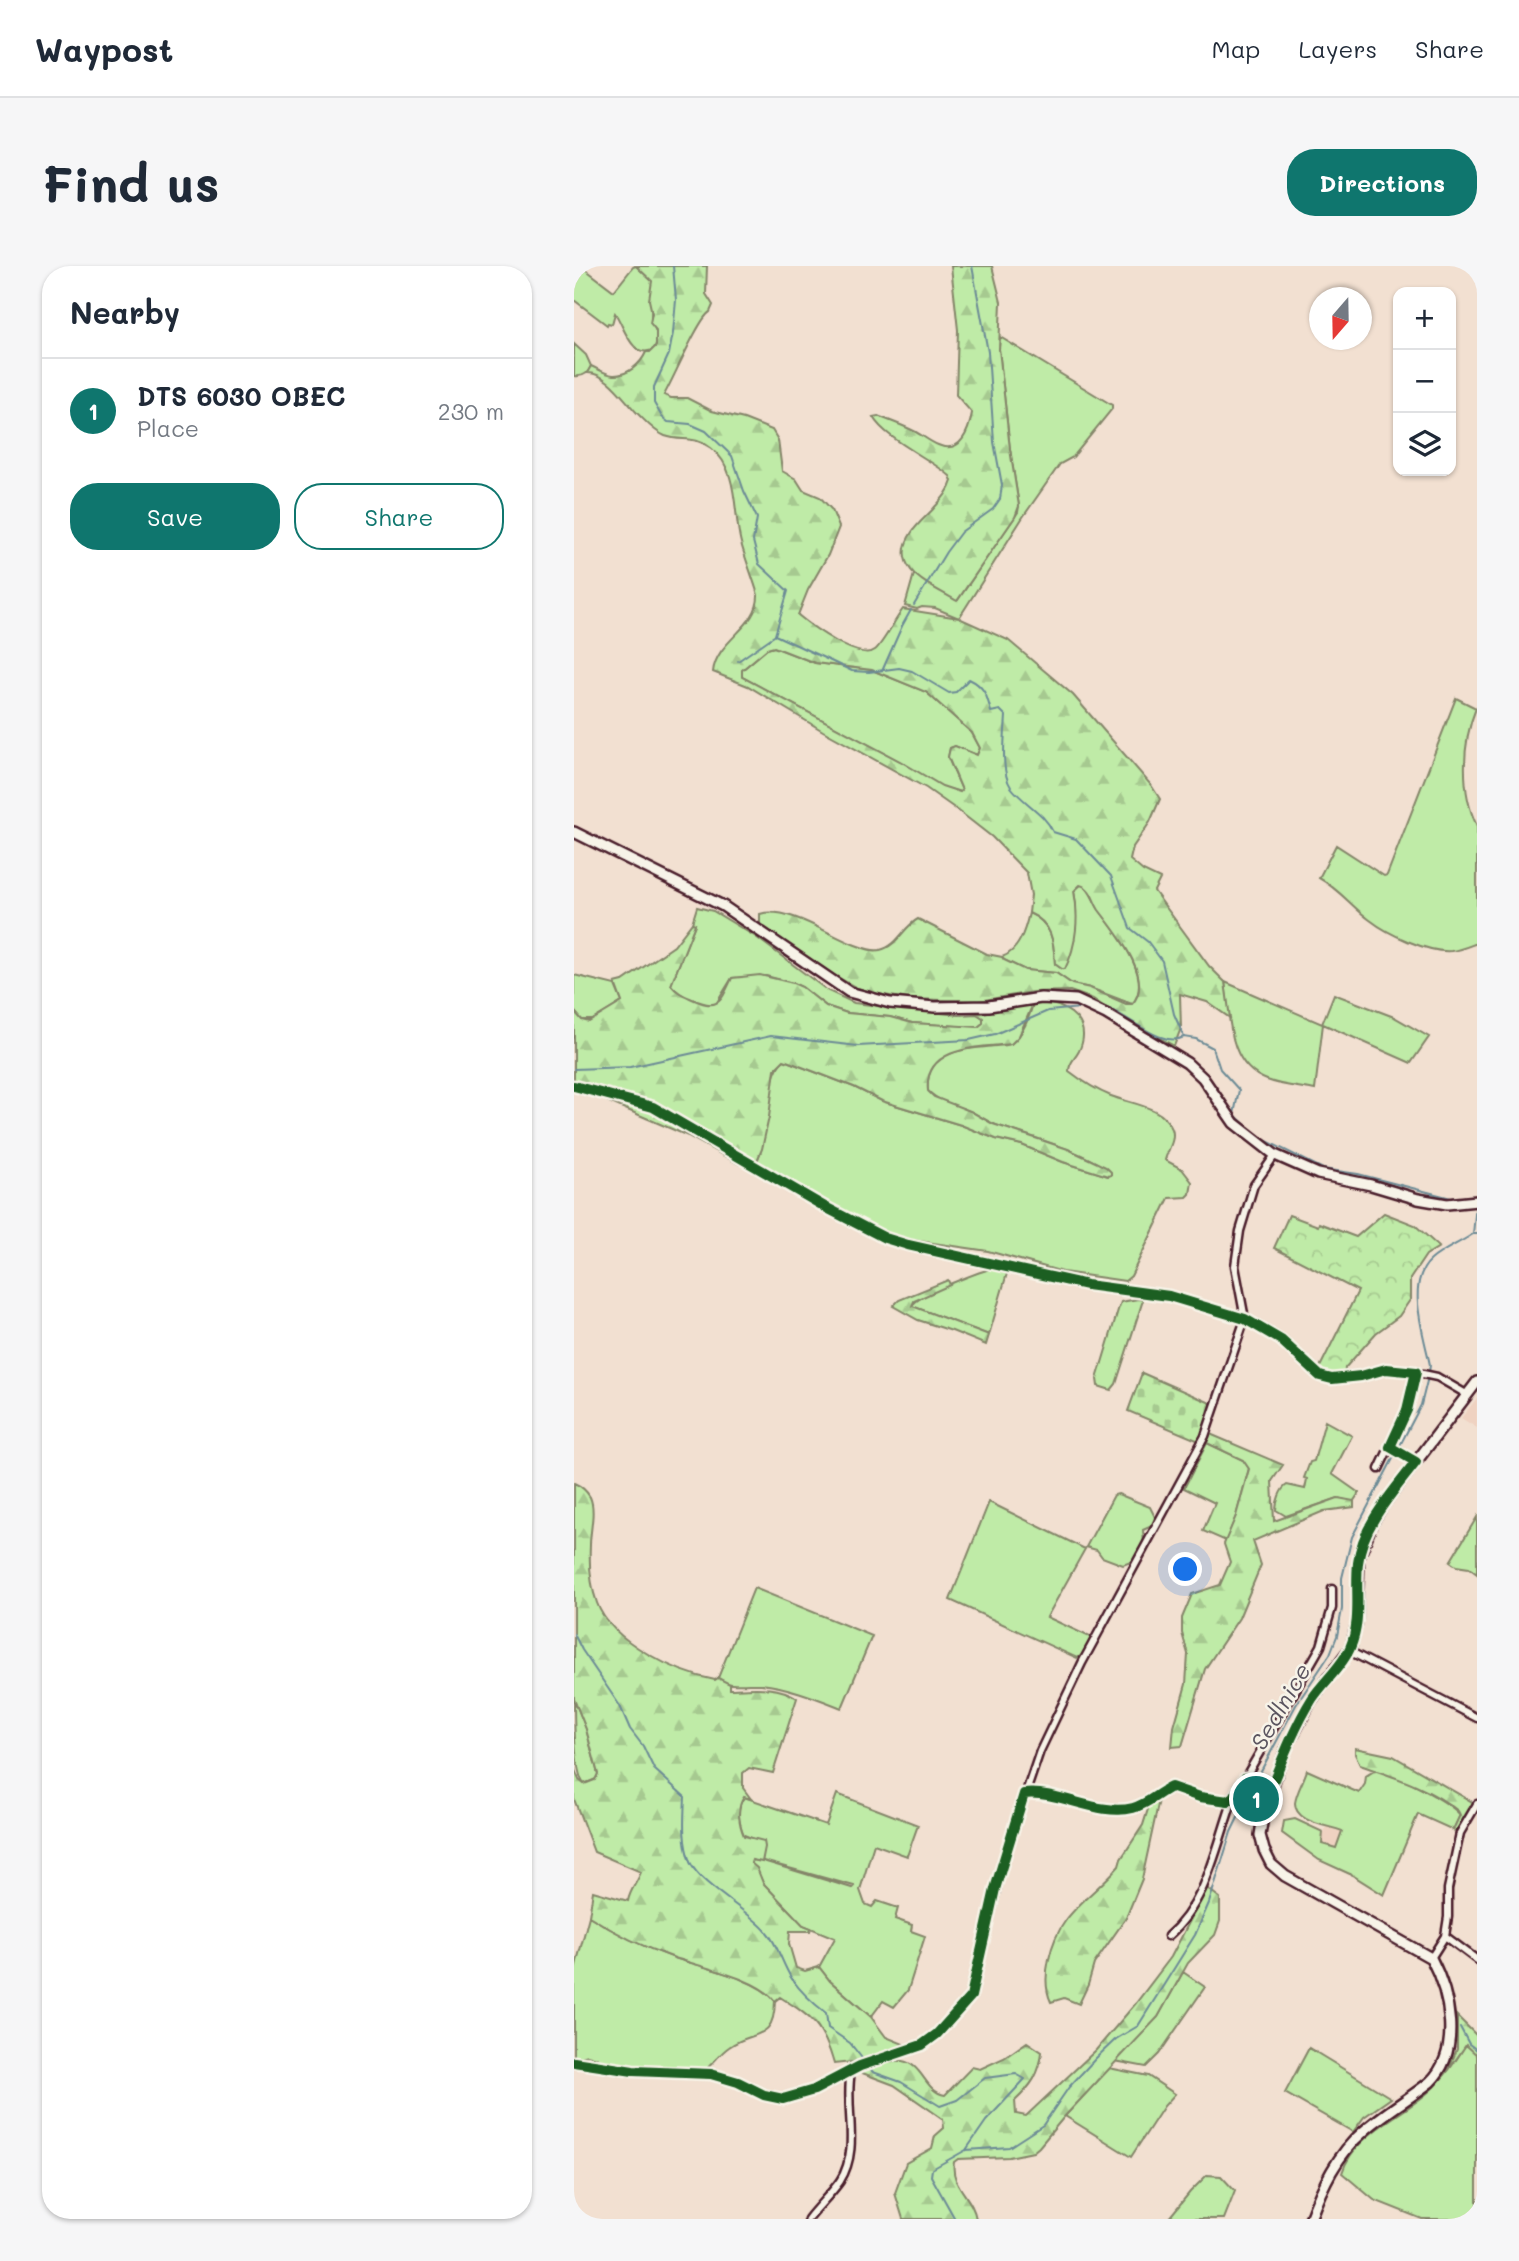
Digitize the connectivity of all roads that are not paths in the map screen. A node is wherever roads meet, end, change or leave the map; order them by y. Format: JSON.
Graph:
{"nodes":[{"id":1,"x":574,"y":832,"type":"edge"},
{"id":2,"x":1275,"y":1155,"type":"junction"},
{"id":3,"x":1475,"y":1201,"type":"edge"},
{"id":4,"x":1087,"y":1285,"type":"dead end"},
{"id":5,"x":1245,"y":1319,"type":"junction"},
{"id":6,"x":1419,"y":1373,"type":"junction"},
{"id":7,"x":1477,"y":1382,"type":"edge"},
{"id":8,"x":1468,"y":1395,"type":"junction"},
{"id":9,"x":1379,"y":1469,"type":"dead end"},
{"id":10,"x":1332,"y":1589,"type":"dead end"},
{"id":11,"x":1349,"y":1651,"type":"junction"},
{"id":12,"x":1477,"y":1718,"type":"edge"},
{"id":13,"x":1247,"y":1780,"type":"junction"},
{"id":14,"x":1269,"y":1791,"type":"junction"},
{"id":15,"x":1024,"y":1794,"type":"junction"},
{"id":16,"x":1234,"y":1797,"type":"junction"},
{"id":17,"x":1477,"y":1804,"type":"edge"},
{"id":18,"x":1168,"y":1936,"type":"dead end"},
{"id":19,"x":1445,"y":1936,"type":"junction"},
{"id":20,"x":1432,"y":1958,"type":"junction"},
{"id":21,"x":1477,"y":1960,"type":"edge"},
{"id":22,"x":574,"y":2062,"type":"edge"},
{"id":23,"x":851,"y":2072,"type":"junction"},
{"id":24,"x":808,"y":2219,"type":"edge"},
{"id":25,"x":1310,"y":2219,"type":"edge"}],
"edges":[{"from":1,"to":2,"type":"street"},
{"from":2,"to":3,"type":"street"},
{"from":2,"to":5,"type":"street"},
{"from":4,"to":5,"type":"street"},
{"from":5,"to":6,"type":"street"},
{"from":5,"to":15,"type":"street"},
{"from":6,"to":8,"type":"street"},
{"from":6,"to":9,"type":"street"},
{"from":7,"to":8,"type":"street"},
{"from":8,"to":11,"type":"street"},
{"from":10,"to":13,"type":"street"},
{"from":11,"to":12,"type":"street"},
{"from":11,"to":14,"type":"street"},
{"from":13,"to":14,"type":"street"},
{"from":13,"to":16,"type":"street"},
{"from":14,"to":20,"type":"street"},
{"from":15,"to":16,"type":"street"},
{"from":15,"to":23,"type":"street"},
{"from":16,"to":18,"type":"street"},
{"from":17,"to":19,"type":"street"},
{"from":19,"to":20,"type":"street"},
{"from":19,"to":21,"type":"street"},
{"from":20,"to":25,"type":"street"},
{"from":22,"to":23,"type":"street"},
{"from":23,"to":24,"type":"street"}]}
